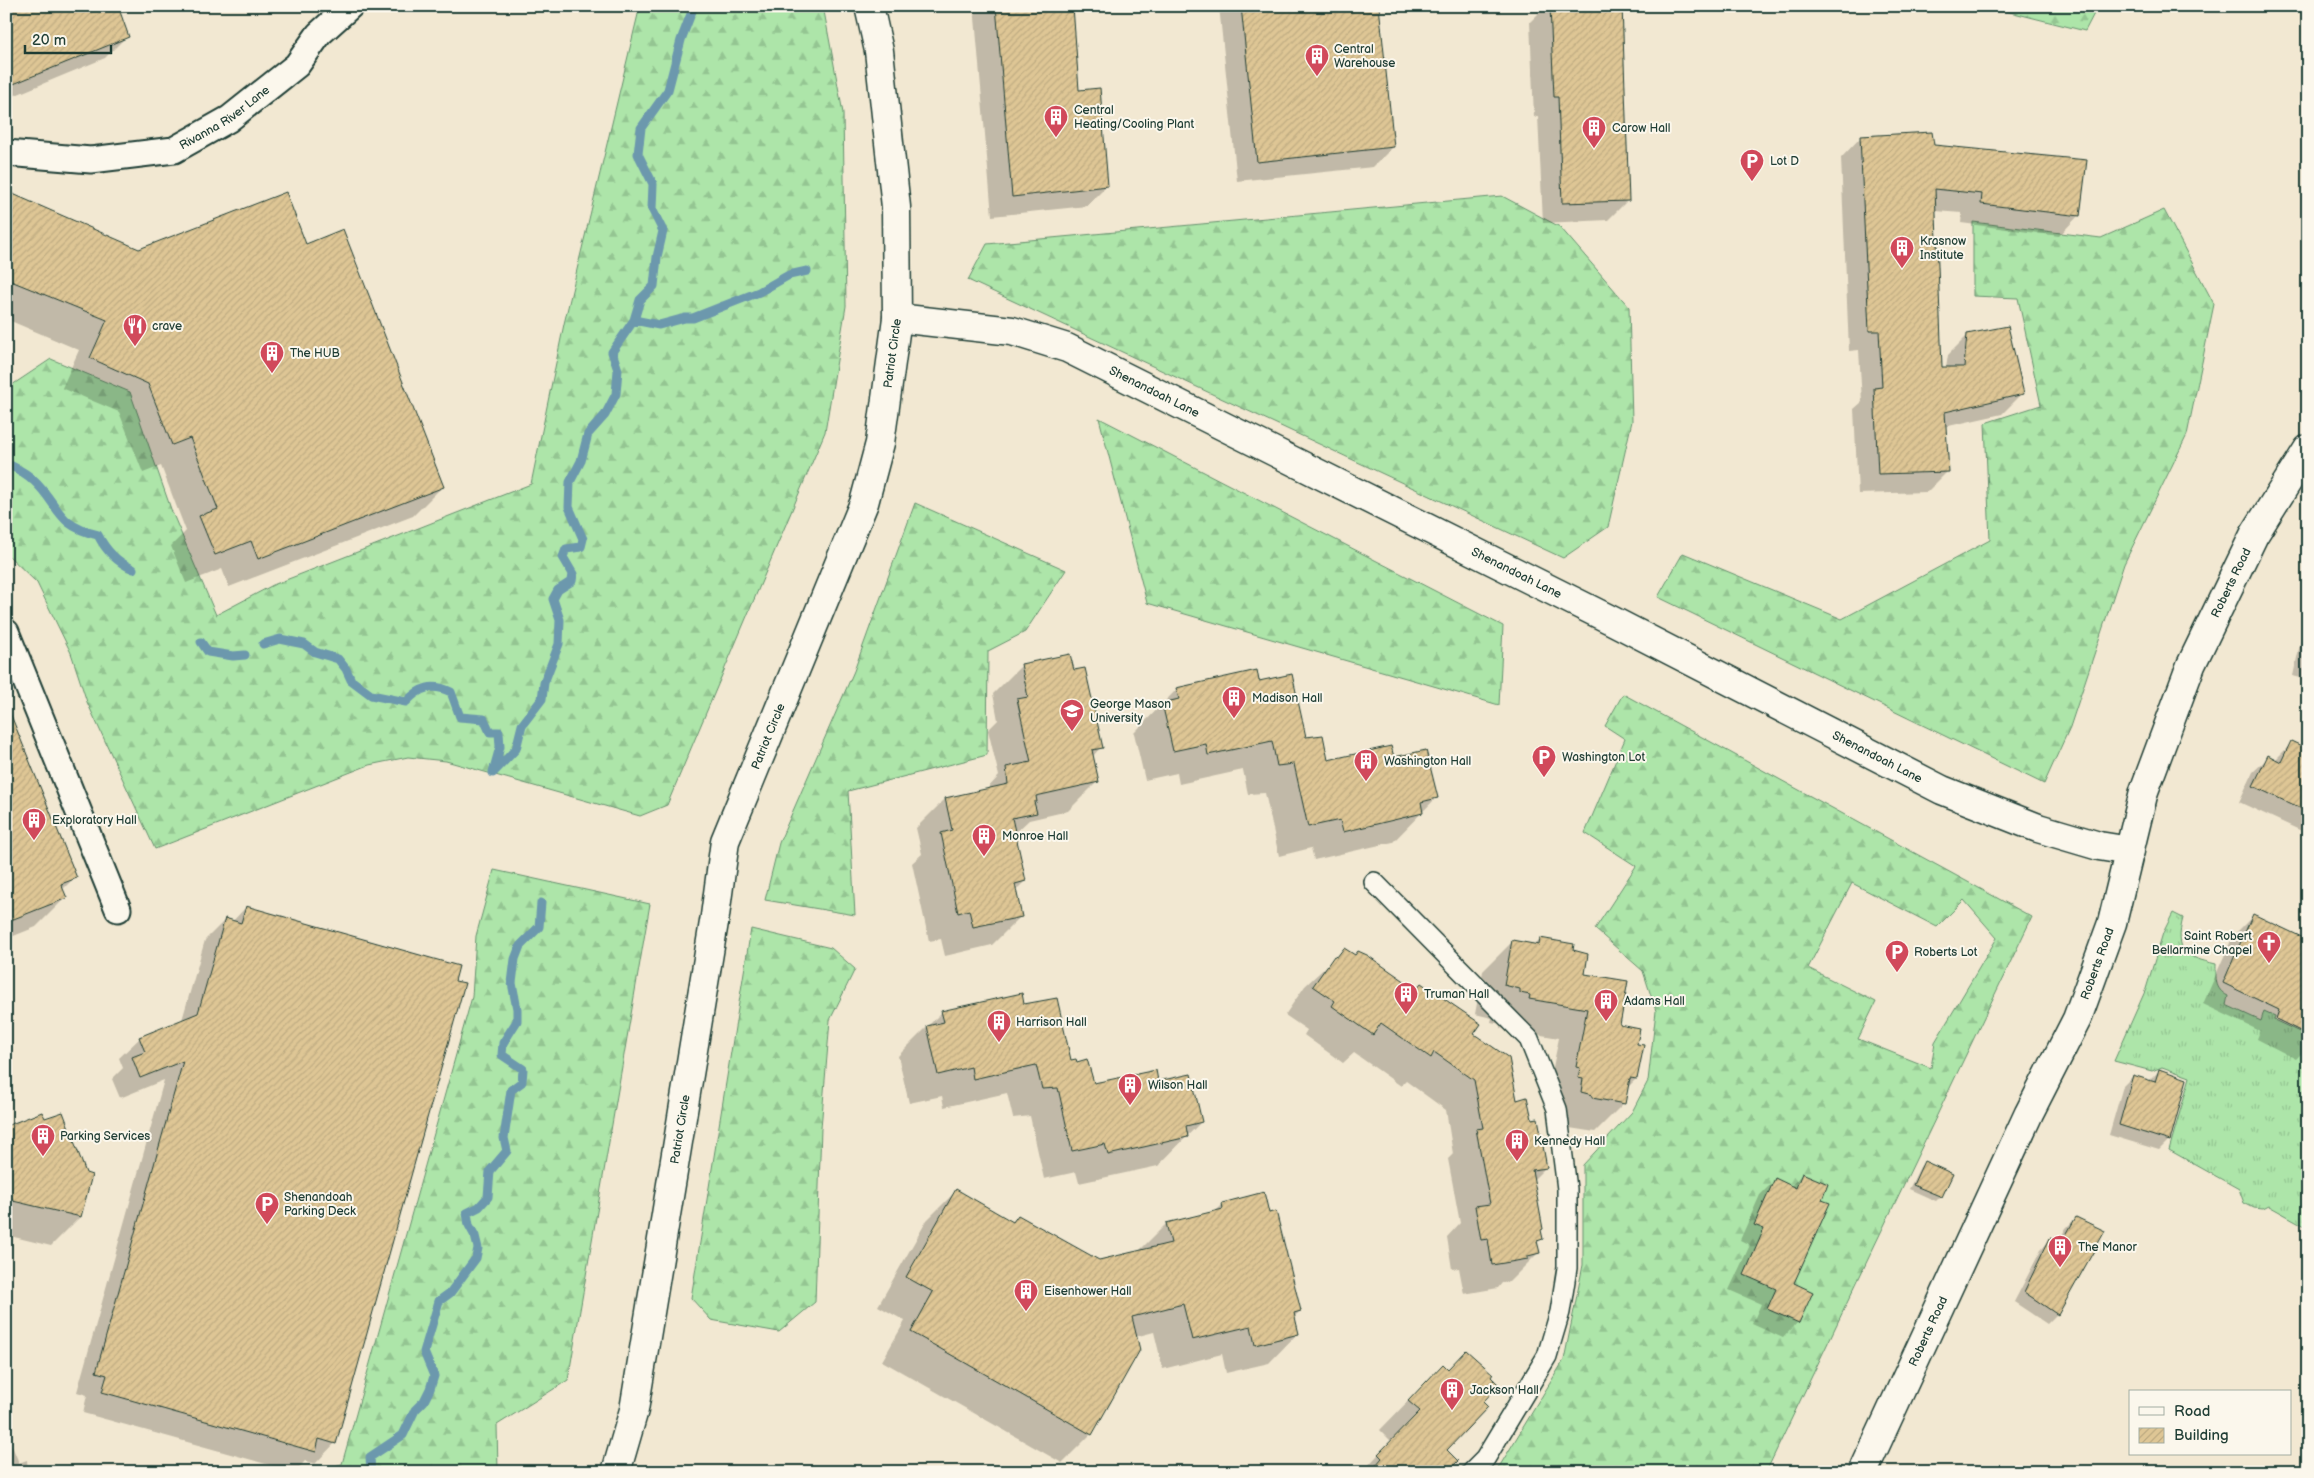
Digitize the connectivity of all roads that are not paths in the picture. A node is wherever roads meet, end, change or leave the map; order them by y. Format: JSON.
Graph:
{"nodes":[{"id":1,"x":350,"y":6,"type":"edge"},
{"id":2,"x":870,"y":6,"type":"edge"},
{"id":3,"x":6,"y":153,"type":"edge"},
{"id":4,"x":897,"y":318,"type":"junction"},
{"id":5,"x":2308,"y":449,"type":"edge"},
{"id":6,"x":6,"y":632,"type":"edge"},
{"id":7,"x":2130,"y":851,"type":"junction"},
{"id":8,"x":1374,"y":882,"type":"dead end"},
{"id":9,"x":118,"y":910,"type":"dead end"},
{"id":10,"x":616,"y":1472,"type":"edge"},
{"id":11,"x":1472,"y":1472,"type":"edge"},
{"id":12,"x":1863,"y":1472,"type":"edge"}],
"edges":[{"from":1,"to":3,"type":"street","name":"Rivanna River Lane"},
{"from":2,"to":4,"type":"street","name":"Patriot Circle"},
{"from":4,"to":7,"type":"street","name":"Shenandoah Lane"},
{"from":4,"to":10,"type":"street","name":"Patriot Circle"},
{"from":5,"to":7,"type":"street","name":"Roberts Road"},
{"from":6,"to":9,"type":"street"},
{"from":7,"to":12,"type":"street","name":"Roberts Road"},
{"from":8,"to":11,"type":"street"}]}
